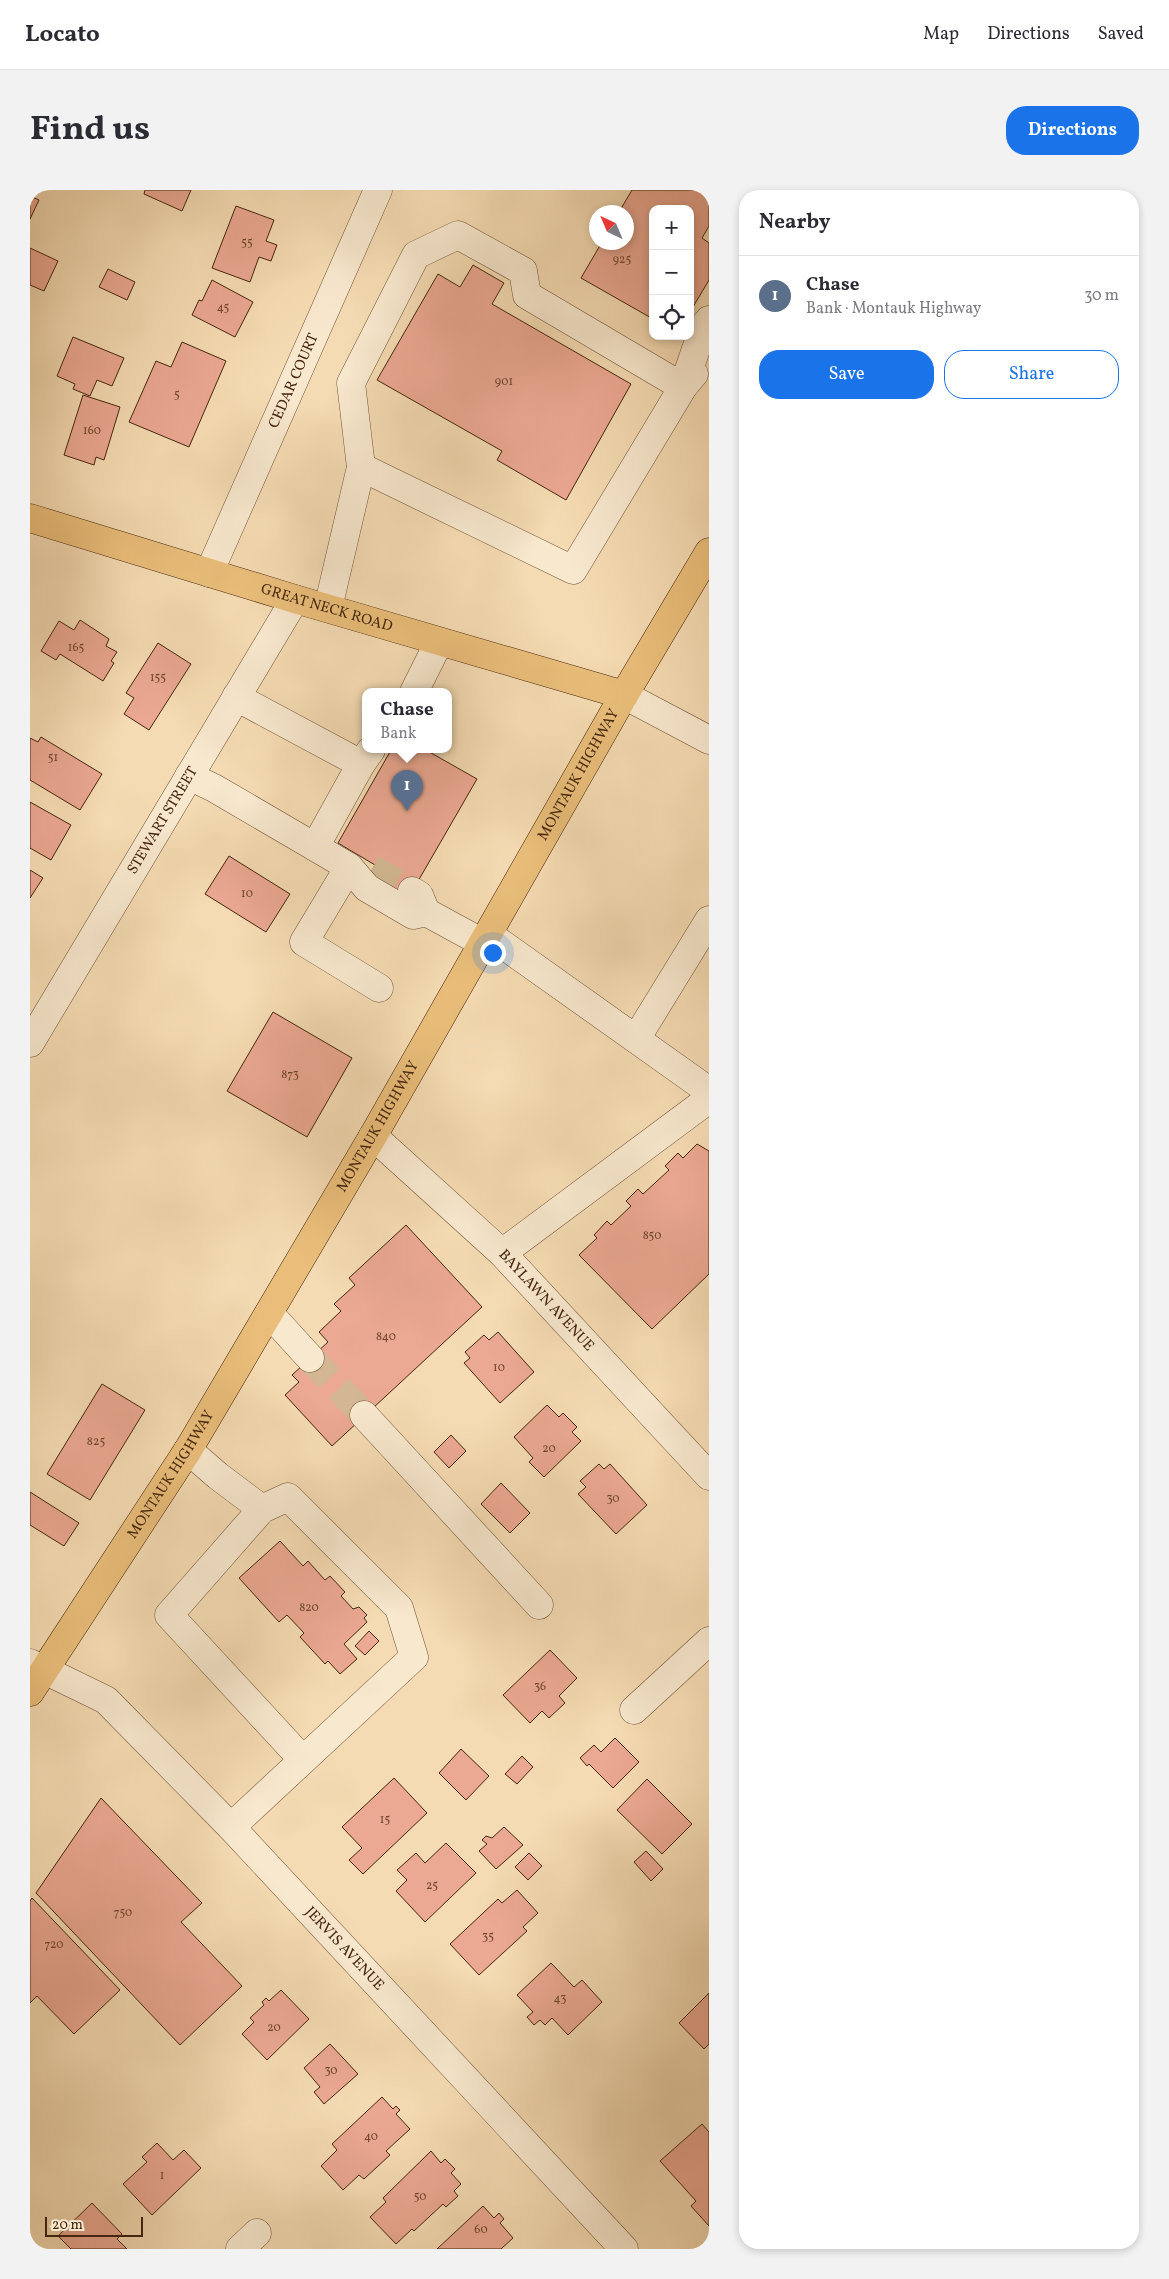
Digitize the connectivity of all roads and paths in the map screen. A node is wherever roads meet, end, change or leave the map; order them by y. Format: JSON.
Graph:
{"nodes":[{"id":1,"x":378,"y":190,"type":"edge"},
{"id":2,"x":709,"y":320,"type":"edge"},
{"id":3,"x":709,"y":356,"type":"edge"},
{"id":4,"x":684,"y":387,"type":"junction"},
{"id":5,"x":361,"y":468,"type":"junction"},
{"id":6,"x":30,"y":518,"type":"edge"},
{"id":7,"x":709,"y":552,"type":"edge"},
{"id":8,"x":208,"y":573,"type":"junction"},
{"id":9,"x":295,"y":599,"type":"junction"},
{"id":10,"x":328,"y":608,"type":"junction"},
{"id":11,"x":439,"y":642,"type":"junction"},
{"id":12,"x":416,"y":688,"type":"edge"},
{"id":13,"x":624,"y":695,"type":"junction"},
{"id":14,"x":236,"y":697,"type":"junction"},
{"id":15,"x":709,"y":740,"type":"edge"},
{"id":16,"x":366,"y":757,"type":"edge"},
{"id":17,"x":189,"y":776,"type":"junction"},
{"id":18,"x":315,"y":847,"type":"junction"},
{"id":19,"x":361,"y":868,"type":"junction"},
{"id":20,"x":709,"y":920,"type":"edge"},
{"id":21,"x":485,"y":938,"type":"junction"},
{"id":22,"x":379,"y":988,"type":"dead end"},
{"id":23,"x":636,"y":1039,"type":"junction"},
{"id":24,"x":30,"y":1043,"type":"edge"},
{"id":25,"x":707,"y":1101,"type":"edge"},
{"id":26,"x":373,"y":1136,"type":"junction"},
{"id":27,"x":502,"y":1253,"type":"junction"},
{"id":28,"x":269,"y":1313,"type":"junction"},
{"id":29,"x":310,"y":1358,"type":"tunnel mouth"},
{"id":30,"x":364,"y":1415,"type":"tunnel mouth"},
{"id":31,"x":188,"y":1450,"type":"junction"},
{"id":32,"x":709,"y":1476,"type":"edge"},
{"id":33,"x":262,"y":1509,"type":"junction"},
{"id":34,"x":539,"y":1605,"type":"dead end"},
{"id":35,"x":709,"y":1641,"type":"edge"},
{"id":36,"x":38,"y":1666,"type":"edge"},
{"id":37,"x":30,"y":1692,"type":"edge"},
{"id":38,"x":634,"y":1710,"type":"dead end"},
{"id":39,"x":303,"y":1760,"type":"junction"},
{"id":40,"x":231,"y":1827,"type":"junction"},
{"id":41,"x":624,"y":2249,"type":"edge"}],
"edges":[{"from":1,"to":8,"type":"street","name":"CEDAR COURT"},
{"from":2,"to":4,"type":"street"},
{"from":3,"to":4,"type":"street"},
{"from":4,"to":5,"type":"street"},
{"from":4,"to":5,"type":"street"},
{"from":5,"to":10,"type":"street"},
{"from":6,"to":8,"type":"main road","name":"GREAT NECK ROAD"},
{"from":7,"to":13,"type":"main road","name":"MONTAUK HIGHWAY"},
{"from":8,"to":9,"type":"main road","name":"GREAT NECK ROAD"},
{"from":9,"to":10,"type":"main road","name":"GREAT NECK ROAD"},
{"from":9,"to":14,"type":"street","name":"STEWART STREET"},
{"from":10,"to":11,"type":"main road","name":"GREAT NECK ROAD"},
{"from":11,"to":12,"type":"street"},
{"from":11,"to":13,"type":"main road","name":"GREAT NECK ROAD"},
{"from":13,"to":15,"type":"street"},
{"from":13,"to":21,"type":"main road","name":"MONTAUK HIGHWAY"},
{"from":14,"to":16,"type":"street"},
{"from":14,"to":17,"type":"street","name":"STEWART STREET"},
{"from":16,"to":18,"type":"street"},
{"from":17,"to":18,"type":"street"},
{"from":17,"to":24,"type":"street","name":"STEWART STREET"},
{"from":18,"to":19,"type":"street"},
{"from":19,"to":21,"type":"street"},
{"from":19,"to":22,"type":"street"},
{"from":20,"to":23,"type":"street"},
{"from":21,"to":23,"type":"street"},
{"from":21,"to":26,"type":"main road","name":"MONTAUK HIGHWAY"},
{"from":23,"to":25,"type":"street"},
{"from":25,"to":27,"type":"street"},
{"from":26,"to":27,"type":"street","name":"BAYLAWN AVENUE"},
{"from":26,"to":28,"type":"main road","name":"MONTAUK HIGHWAY"},
{"from":27,"to":32,"type":"street","name":"BAYLAWN AVENUE"},
{"from":28,"to":29,"type":"street"},
{"from":28,"to":31,"type":"main road","name":"MONTAUK HIGHWAY"},
{"from":30,"to":34,"type":"street"},
{"from":31,"to":33,"type":"street"},
{"from":31,"to":36,"type":"main road","name":"MONTAUK HIGHWAY"},
{"from":33,"to":39,"type":"street"},
{"from":33,"to":39,"type":"street"},
{"from":35,"to":38,"type":"street"},
{"from":36,"to":37,"type":"main road","name":"MONTAUK HIGHWAY"},
{"from":36,"to":40,"type":"street","name":"JERVIS AVENUE"},
{"from":39,"to":40,"type":"street"},
{"from":40,"to":41,"type":"street","name":"JERVIS AVENUE"}]}
